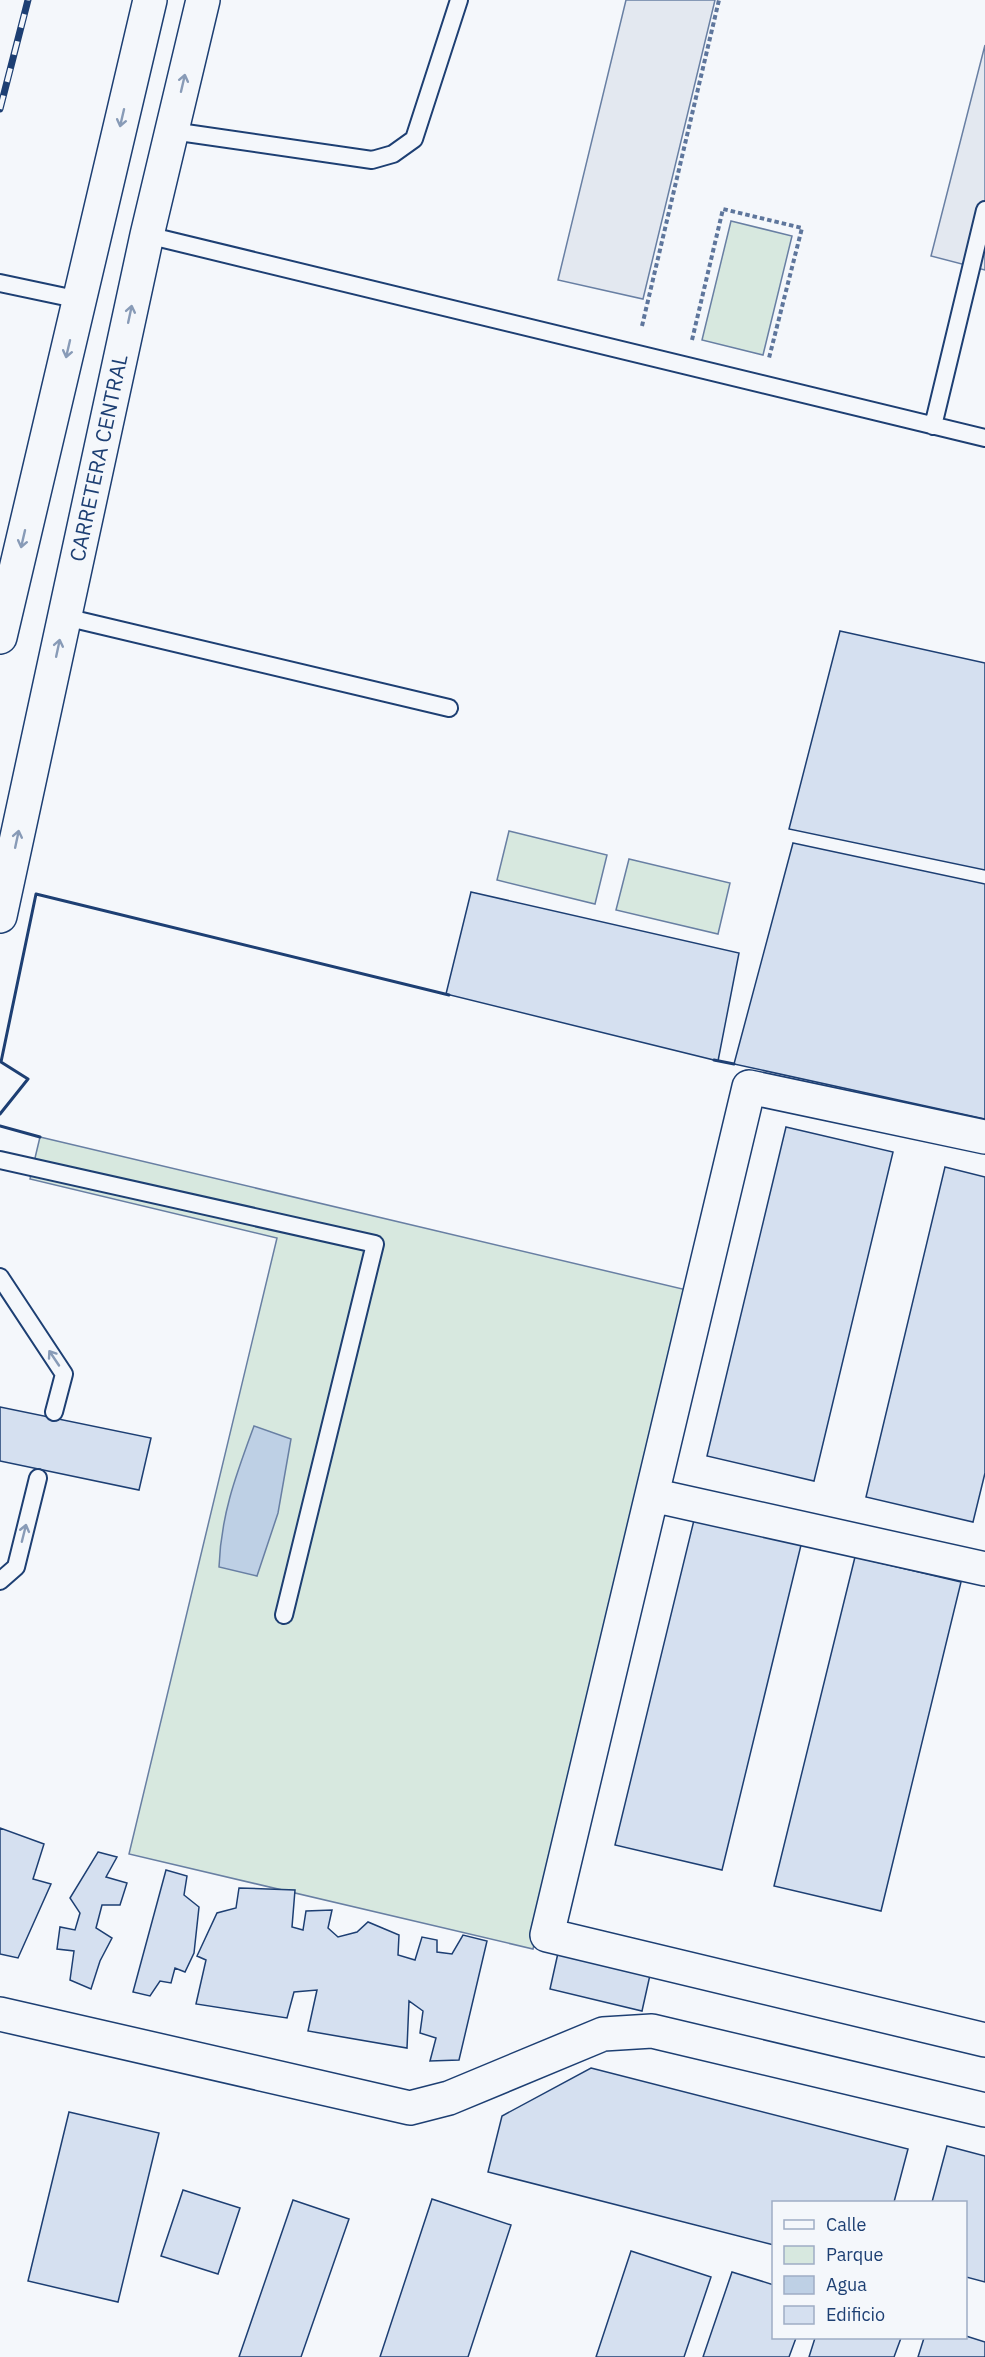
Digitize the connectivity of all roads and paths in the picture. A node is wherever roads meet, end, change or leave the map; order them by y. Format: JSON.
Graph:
{"nodes":[{"id":1,"x":150,"y":0,"type":"edge"},
{"id":2,"x":203,"y":0,"type":"edge"},
{"id":3,"x":459,"y":0,"type":"edge"},
{"id":4,"x":719,"y":0,"type":"edge"},
{"id":5,"x":172,"y":131,"type":"junction"},
{"id":6,"x":985,"y":210,"type":"edge"},
{"id":7,"x":147,"y":235,"type":"junction"},
{"id":8,"x":0,"y":284,"type":"edge"},
{"id":9,"x":80,"y":300,"type":"junction"},
{"id":10,"x":640,"y":332,"type":"dead end"},
{"id":11,"x":691,"y":344,"type":"dead end"},
{"id":12,"x":768,"y":363,"type":"dead end"},
{"id":13,"x":933,"y":426,"type":"junction"},
{"id":14,"x":985,"y":438,"type":"edge"},
{"id":15,"x":64,"y":617,"type":"junction"},
{"id":16,"x":0,"y":637,"type":"edge"},
{"id":17,"x":449,"y":708,"type":"dead end"},
{"id":18,"x":0,"y":916,"type":"edge"},
{"id":19,"x":985,"y":1137,"type":"edge"},
{"id":20,"x":0,"y":1160,"type":"edge"},
{"id":21,"x":0,"y":1277,"type":"edge"},
{"id":22,"x":54,"y":1412,"type":"dead end"},
{"id":23,"x":38,"y":1478,"type":"dead end"},
{"id":24,"x":652,"y":1495,"type":"junction"},
{"id":25,"x":985,"y":1569,"type":"edge"},
{"id":26,"x":0,"y":1581,"type":"edge"},
{"id":27,"x":284,"y":1615,"type":"dead end"},
{"id":28,"x":0,"y":2014,"type":"edge"},
{"id":29,"x":985,"y":2040,"type":"edge"},
{"id":30,"x":985,"y":2110,"type":"edge"}],
"edges":[{"from":1,"to":9,"type":"main road","one_way":true},
{"from":5,"to":2,"type":"main road","name":"CARRETERA CENTRAL","one_way":true},
{"from":3,"to":5,"type":"lane"},
{"from":4,"to":10,"type":"path"},
{"from":5,"to":7,"type":"main road","name":"CARRETERA CENTRAL"},
{"from":6,"to":13,"type":"lane"},
{"from":7,"to":13,"type":"lane"},
{"from":15,"to":7,"type":"main road","name":"CARRETERA CENTRAL","one_way":true},
{"from":8,"to":9,"type":"lane"},
{"from":9,"to":16,"type":"main road","one_way":true},
{"from":11,"to":12,"type":"path"},
{"from":13,"to":14,"type":"lane"},
{"from":15,"to":17,"type":"lane"},
{"from":18,"to":15,"type":"main road","name":"CARRETERA CENTRAL","one_way":true},
{"from":19,"to":24,"type":"main road"},
{"from":20,"to":27,"type":"lane"},
{"from":22,"to":21,"type":"lane","one_way":true},
{"from":26,"to":23,"type":"lane","one_way":true},
{"from":24,"to":25,"type":"main road"},
{"from":24,"to":29,"type":"main road"},
{"from":28,"to":30,"type":"main road"}]}
